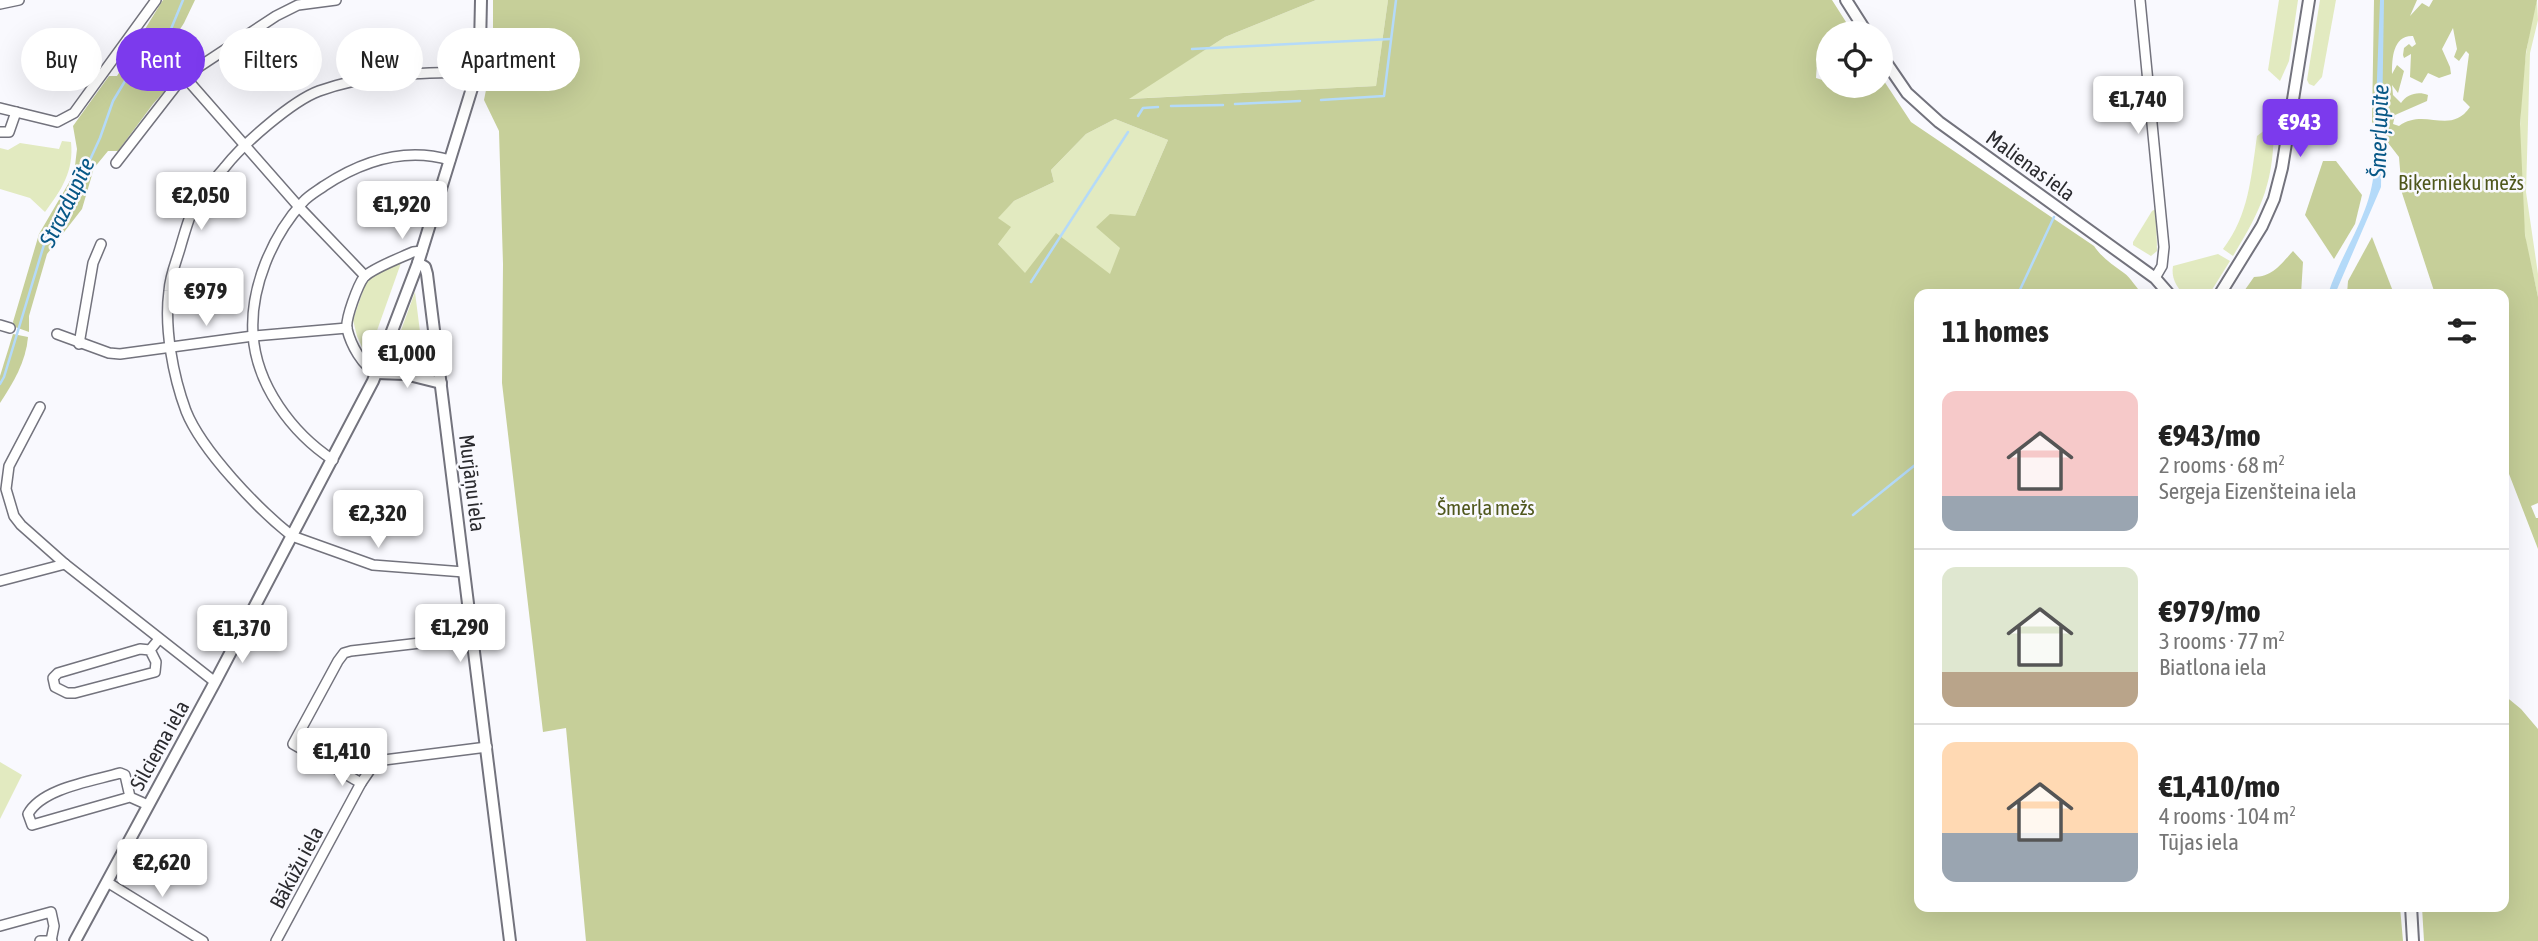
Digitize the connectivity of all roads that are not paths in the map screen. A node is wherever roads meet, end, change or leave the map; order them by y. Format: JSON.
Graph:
{"nodes":[{"id":1,"x":19,"y":0,"type":"edge"},
{"id":2,"x":156,"y":0,"type":"edge"},
{"id":3,"x":336,"y":0,"type":"edge"},
{"id":4,"x":481,"y":0,"type":"edge"},
{"id":5,"x":1846,"y":0,"type":"edge"},
{"id":6,"x":2140,"y":0,"type":"edge"},
{"id":7,"x":2309,"y":0,"type":"edge"},
{"id":8,"x":0,"y":4,"type":"edge"},
{"id":9,"x":1859,"y":21,"type":"edge"},
{"id":10,"x":480,"y":28,"type":"edge"},
{"id":11,"x":205,"y":63,"type":"edge"},
{"id":12,"x":437,"y":73,"type":"edge"},
{"id":13,"x":1893,"y":73,"type":"edge"},
{"id":14,"x":172,"y":91,"type":"edge"},
{"id":15,"x":197,"y":91,"type":"edge"},
{"id":16,"x":471,"y":91,"type":"edge"},
{"id":17,"x":0,"y":108,"type":"edge"},
{"id":18,"x":16,"y":112,"type":"junction"},
{"id":19,"x":0,"y":132,"type":"edge"},
{"id":20,"x":245,"y":144,"type":"junction"},
{"id":21,"x":450,"y":160,"type":"junction"},
{"id":22,"x":116,"y":163,"type":"dead end"},
{"id":23,"x":299,"y":206,"type":"junction"},
{"id":24,"x":101,"y":244,"type":"dead end"},
{"id":25,"x":422,"y":251,"type":"junction"},
{"id":26,"x":418,"y":263,"type":"junction"},
{"id":27,"x":365,"y":276,"type":"junction"},
{"id":28,"x":2155,"y":278,"type":"junction"},
{"id":29,"x":2165,"y":289,"type":"edge"},
{"id":30,"x":2223,"y":289,"type":"edge"},
{"id":31,"x":347,"y":328,"type":"junction"},
{"id":32,"x":57,"y":334,"type":"dead end"},
{"id":33,"x":253,"y":336,"type":"junction"},
{"id":34,"x":79,"y":344,"type":"junction"},
{"id":35,"x":170,"y":348,"type":"junction"},
{"id":36,"x":377,"y":373,"type":"junction"},
{"id":37,"x":441,"y":383,"type":"junction"},
{"id":38,"x":40,"y":407,"type":"dead end"},
{"id":39,"x":333,"y":460,"type":"junction"},
{"id":40,"x":292,"y":536,"type":"junction"},
{"id":41,"x":65,"y":564,"type":"junction"},
{"id":42,"x":464,"y":572,"type":"junction"},
{"id":43,"x":0,"y":581,"type":"edge"},
{"id":44,"x":472,"y":637,"type":"junction"},
{"id":45,"x":159,"y":639,"type":"junction"},
{"id":46,"x":150,"y":650,"type":"junction"},
{"id":47,"x":215,"y":682,"type":"junction"},
{"id":48,"x":487,"y":747,"type":"junction"},
{"id":49,"x":361,"y":783,"type":"junction"},
{"id":50,"x":130,"y":797,"type":"junction"},
{"id":51,"x":148,"y":805,"type":"junction"},
{"id":52,"x":107,"y":882,"type":"junction"},
{"id":53,"x":2411,"y":912,"type":"edge"},
{"id":54,"x":0,"y":926,"type":"edge"},
{"id":55,"x":40,"y":941,"type":"edge"},
{"id":56,"x":75,"y":941,"type":"edge"},
{"id":57,"x":202,"y":941,"type":"edge"},
{"id":58,"x":276,"y":941,"type":"edge"},
{"id":59,"x":510,"y":941,"type":"edge"},
{"id":60,"x":2413,"y":941,"type":"edge"}],
"edges":[{"from":1,"to":8,"type":"street"},
{"from":2,"to":18,"type":"street"},
{"from":3,"to":11,"type":"street"},
{"from":4,"to":10,"type":"street"},
{"from":5,"to":9,"type":"street"},
{"from":6,"to":28,"type":"street"},
{"from":7,"to":30,"type":"street"},
{"from":12,"to":20,"type":"street"},
{"from":13,"to":28,"type":"street","name":"Malienas iela"},
{"from":14,"to":22,"type":"street"},
{"from":15,"to":20,"type":"street"},
{"from":16,"to":21,"type":"street"},
{"from":17,"to":18,"type":"street"},
{"from":18,"to":19,"type":"street"},
{"from":20,"to":23,"type":"street"},
{"from":20,"to":35,"type":"street"},
{"from":21,"to":23,"type":"street"},
{"from":21,"to":25,"type":"street"},
{"from":23,"to":27,"type":"street"},
{"from":23,"to":33,"type":"street"},
{"from":24,"to":34,"type":"street"},
{"from":25,"to":26,"type":"street"},
{"from":25,"to":27,"type":"street"},
{"from":26,"to":36,"type":"street","name":"Silciema iela"},
{"from":26,"to":37,"type":"street","name":"Murjāņu iela"},
{"from":27,"to":31,"type":"street"},
{"from":28,"to":29,"type":"street","name":"Malienas iela"},
{"from":31,"to":33,"type":"street"},
{"from":31,"to":36,"type":"street"},
{"from":32,"to":34,"type":"street"},
{"from":33,"to":35,"type":"street"},
{"from":33,"to":39,"type":"street"},
{"from":34,"to":35,"type":"street"},
{"from":35,"to":40,"type":"street"},
{"from":36,"to":37,"type":"street"},
{"from":36,"to":39,"type":"street","name":"Silciema iela"},
{"from":37,"to":42,"type":"street","name":"Murjāņu iela"},
{"from":38,"to":41,"type":"street"},
{"from":39,"to":40,"type":"street","name":"Silciema iela"},
{"from":40,"to":42,"type":"street"},
{"from":40,"to":47,"type":"street","name":"Silciema iela"},
{"from":41,"to":43,"type":"street"},
{"from":41,"to":45,"type":"street"},
{"from":42,"to":44,"type":"street","name":"Murjāņu iela"},
{"from":44,"to":48,"type":"street","name":"Murjāņu iela"},
{"from":44,"to":49,"type":"street"},
{"from":45,"to":46,"type":"street"},
{"from":45,"to":47,"type":"street"},
{"from":46,"to":46,"type":"street"},
{"from":47,"to":51,"type":"street","name":"Silciema iela"},
{"from":48,"to":49,"type":"street","name":"Bākūžu iela"},
{"from":48,"to":59,"type":"street","name":"Murjāņu iela"},
{"from":49,"to":58,"type":"street","name":"Bākūžu iela"},
{"from":50,"to":50,"type":"street"},
{"from":50,"to":51,"type":"street"},
{"from":51,"to":52,"type":"street","name":"Silciema iela"},
{"from":52,"to":56,"type":"street","name":"Silciema iela"},
{"from":52,"to":57,"type":"street"},
{"from":53,"to":60,"type":"street"},
{"from":54,"to":55,"type":"street"}]}
